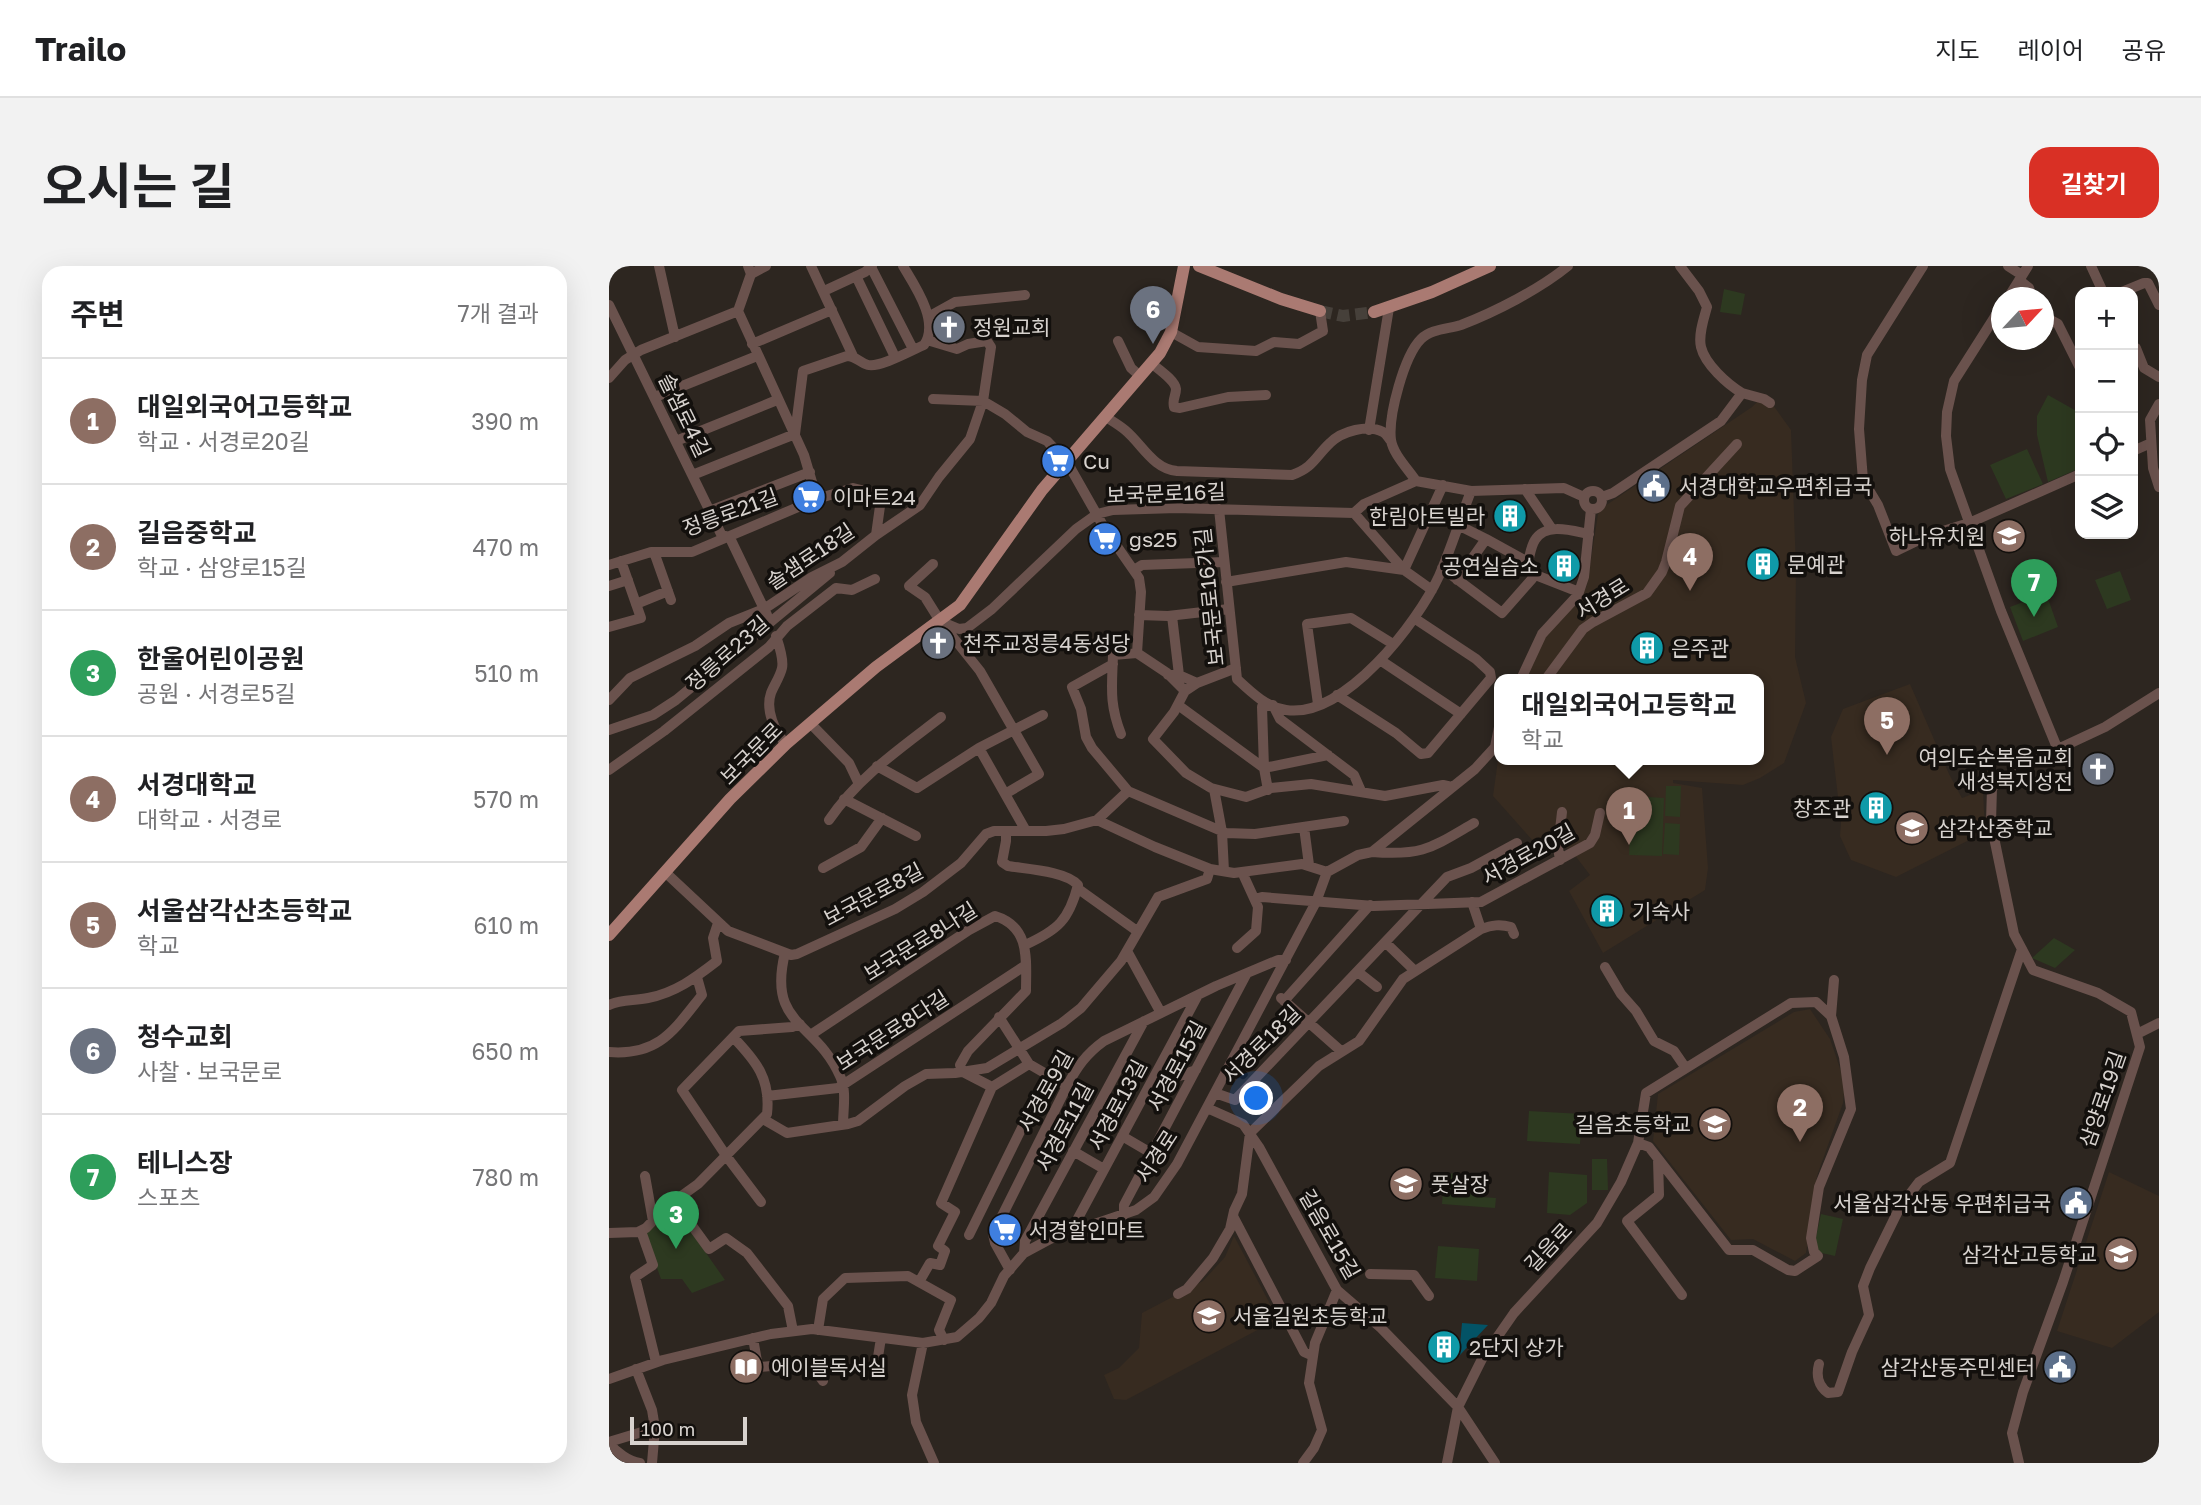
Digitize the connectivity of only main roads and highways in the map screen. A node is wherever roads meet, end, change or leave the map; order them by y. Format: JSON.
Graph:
{"nodes":[{"id":1,"x":1184,"y":266,"type":"edge"},
{"id":2,"x":1199,"y":266,"type":"edge"},
{"id":3,"x":1490,"y":266,"type":"edge"},
{"id":4,"x":1320,"y":312,"type":"tunnel mouth"},
{"id":5,"x":1374,"y":312,"type":"tunnel mouth"},
{"id":6,"x":609,"y":935,"type":"edge"}],
"edges":[{"from":1,"to":6,"type":"main road","name":"보국문로"},
{"from":2,"to":4,"type":"main road"},
{"from":3,"to":5,"type":"main road"}]}
